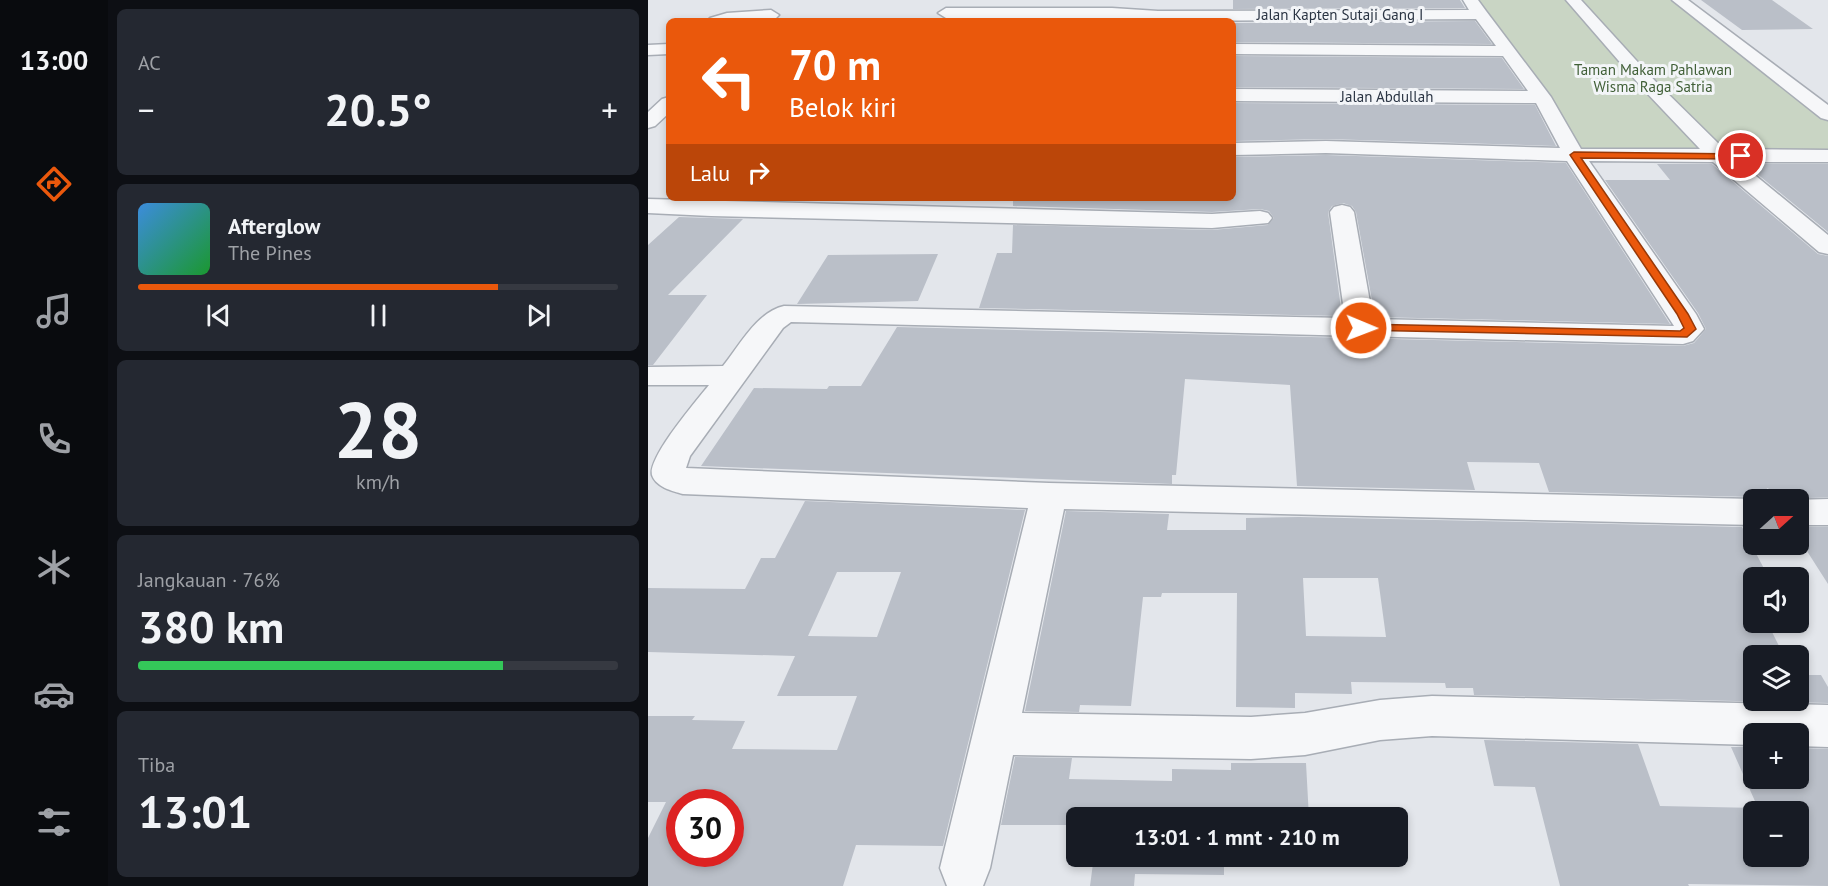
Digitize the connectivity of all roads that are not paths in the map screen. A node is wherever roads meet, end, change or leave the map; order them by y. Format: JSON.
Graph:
{"nodes":[{"id":1,"x":1182,"y":0,"type":"edge"},
{"id":2,"x":1573,"y":0,"type":"edge"},
{"id":3,"x":1679,"y":0,"type":"edge"},
{"id":4,"x":1219,"y":6,"type":"dead end"},
{"id":5,"x":1476,"y":7,"type":"edge"},
{"id":6,"x":947,"y":11,"type":"edge"},
{"id":7,"x":1242,"y":14,"type":"junction"},
{"id":8,"x":771,"y":15,"type":"edge"},
{"id":9,"x":727,"y":18,"type":"edge"},
{"id":10,"x":648,"y":38,"type":"edge"},
{"id":11,"x":666,"y":38,"type":"edge"},
{"id":12,"x":666,"y":49,"type":"edge"},
{"id":13,"x":1240,"y":49,"type":"edge"},
{"id":14,"x":648,"y":50,"type":"edge"},
{"id":15,"x":1508,"y":51,"type":"junction"},
{"id":16,"x":1802,"y":94,"type":"junction"},
{"id":17,"x":1828,"y":94,"type":"edge"},
{"id":18,"x":1236,"y":96,"type":"edge"},
{"id":19,"x":1542,"y":97,"type":"junction"},
{"id":20,"x":1254,"y":101,"type":"junction"},
{"id":21,"x":666,"y":109,"type":"edge"},
{"id":22,"x":1828,"y":114,"type":"edge"},
{"id":23,"x":652,"y":133,"type":"edge"},
{"id":24,"x":1247,"y":142,"type":"edge"},
{"id":25,"x":1574,"y":155,"type":"junction"},
{"id":26,"x":1719,"y":156,"type":"junction"},
{"id":27,"x":1828,"y":156,"type":"edge"},
{"id":28,"x":648,"y":206,"type":"edge"},
{"id":29,"x":1342,"y":212,"type":"dead end"},
{"id":30,"x":1260,"y":218,"type":"dead end"},
{"id":31,"x":1828,"y":247,"type":"edge"},
{"id":32,"x":1361,"y":328,"type":"junction"},
{"id":33,"x":732,"y":375,"type":"junction"},
{"id":34,"x":648,"y":376,"type":"edge"},
{"id":35,"x":1049,"y":496,"type":"junction"},
{"id":36,"x":1743,"y":512,"type":"edge"},
{"id":37,"x":1809,"y":512,"type":"edge"},
{"id":38,"x":1828,"y":512,"type":"edge"},
{"id":39,"x":1828,"y":726,"type":"edge"},
{"id":40,"x":996,"y":734,"type":"junction"},
{"id":41,"x":965,"y":868,"type":"dead end"}],
"edges":[{"from":1,"to":4,"type":"street"},
{"from":2,"to":26,"type":"street"},
{"from":3,"to":16,"type":"street"},
{"from":5,"to":7,"type":"street","name":"Jalan Kapten Sutaji Gang I"},
{"from":5,"to":15,"type":"street"},
{"from":6,"to":7,"type":"street","name":"Jalan Kapten Sutaji Gang I"},
{"from":7,"to":13,"type":"street"},
{"from":8,"to":9,"type":"street"},
{"from":10,"to":11,"type":"street"},
{"from":12,"to":14,"type":"street"},
{"from":13,"to":15,"type":"street"},
{"from":13,"to":20,"type":"street"},
{"from":15,"to":19,"type":"street"},
{"from":16,"to":17,"type":"street"},
{"from":16,"to":22,"type":"street"},
{"from":18,"to":20,"type":"street","name":"Jalan Abdullah"},
{"from":19,"to":20,"type":"street","name":"Jalan Abdullah"},
{"from":19,"to":25,"type":"street"},
{"from":21,"to":23,"type":"street"},
{"from":24,"to":25,"type":"street"},
{"from":25,"to":26,"type":"street"},
{"from":25,"to":32,"type":"street"},
{"from":26,"to":27,"type":"street"},
{"from":26,"to":31,"type":"street"},
{"from":28,"to":30,"type":"street"},
{"from":29,"to":32,"type":"street"},
{"from":32,"to":33,"type":"street"},
{"from":33,"to":34,"type":"street"},
{"from":33,"to":35,"type":"street"},
{"from":35,"to":36,"type":"street"},
{"from":35,"to":40,"type":"street"},
{"from":37,"to":38,"type":"street"},
{"from":39,"to":40,"type":"street"},
{"from":40,"to":41,"type":"street"}]}
